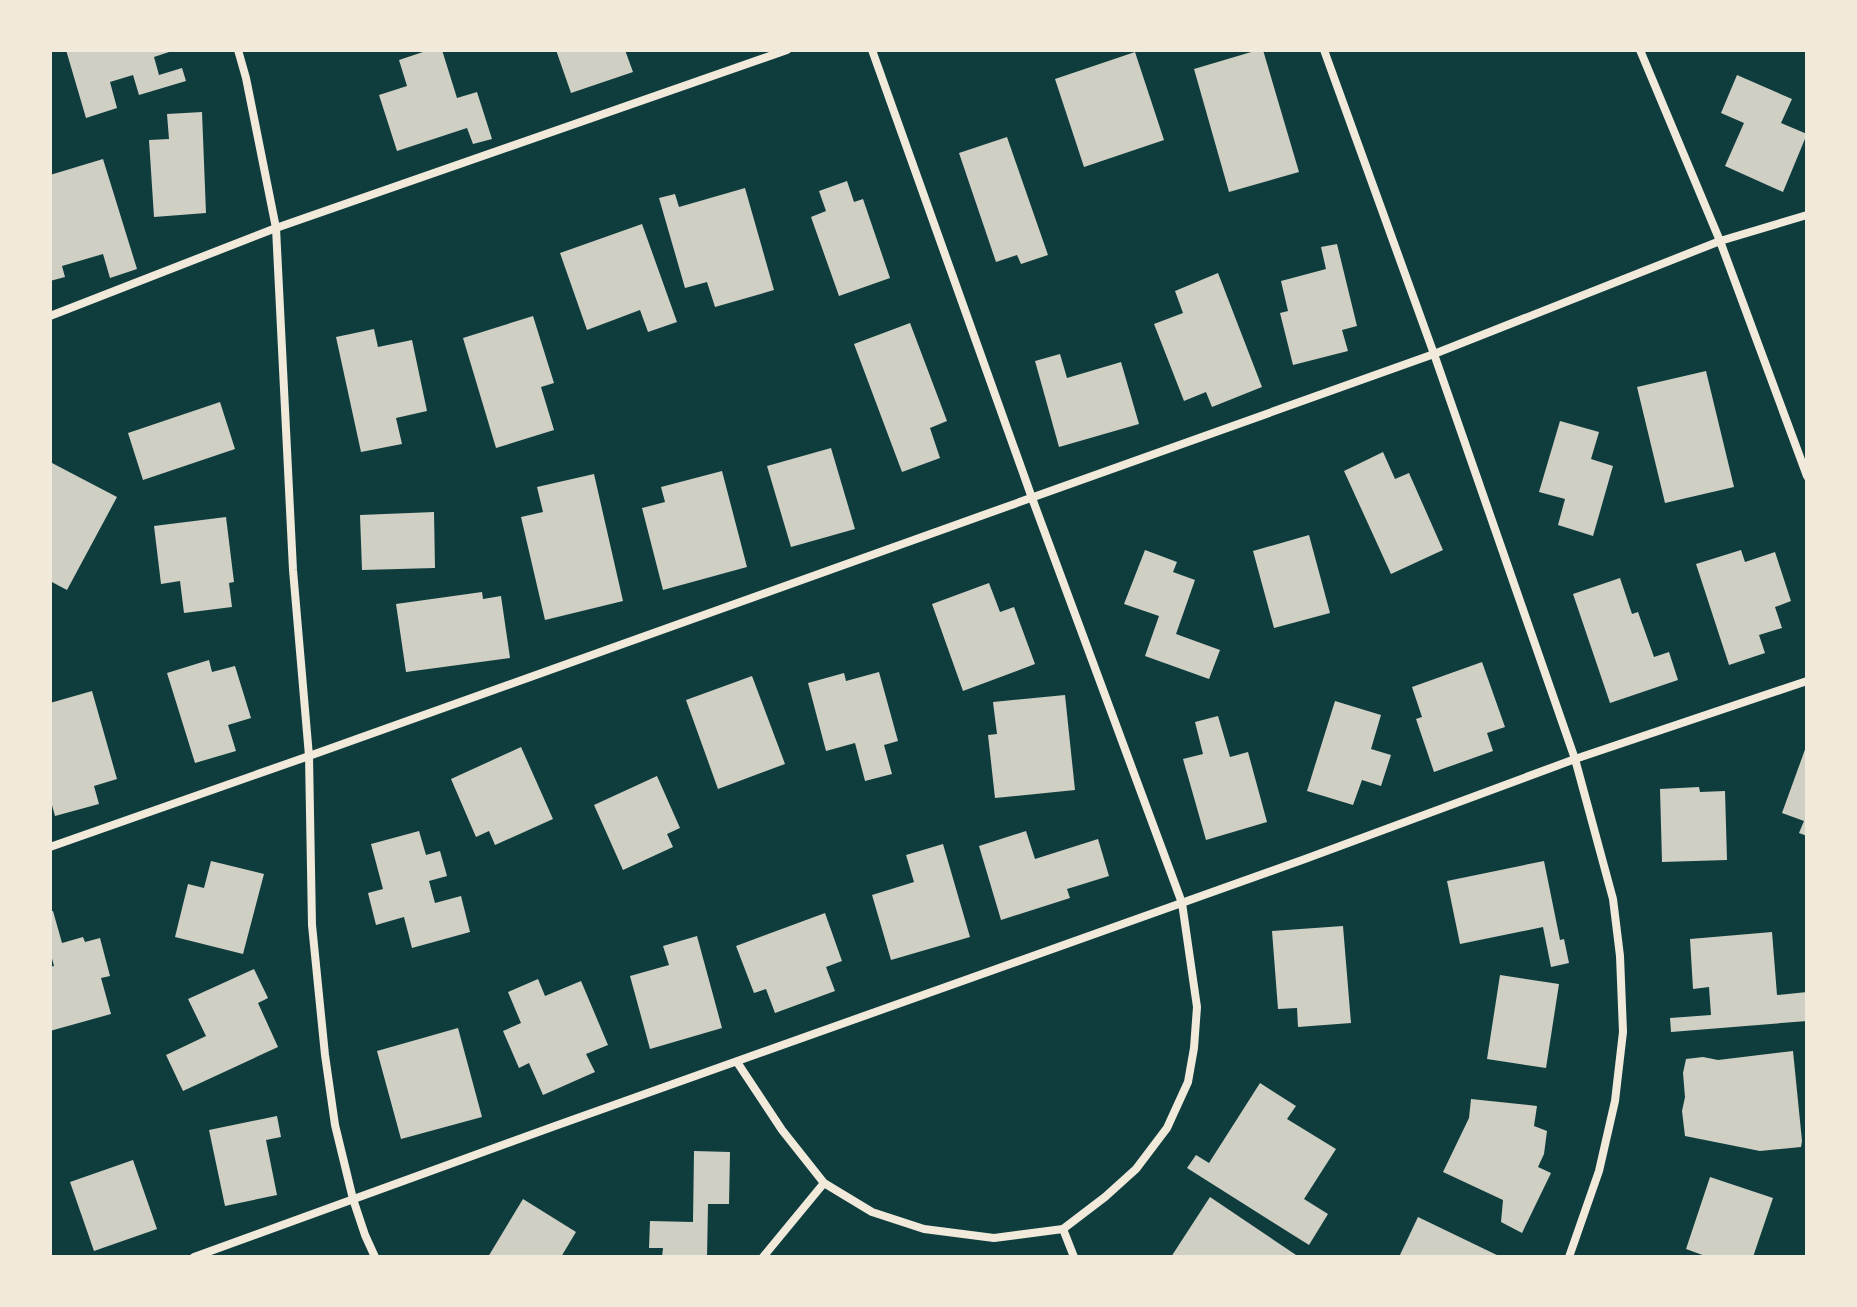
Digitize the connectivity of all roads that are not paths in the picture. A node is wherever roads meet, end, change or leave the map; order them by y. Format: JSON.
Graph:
{"nodes":[{"id":1,"x":238,"y":50,"type":"edge"},
{"id":2,"x":787,"y":50,"type":"edge"},
{"id":3,"x":872,"y":50,"type":"edge"},
{"id":4,"x":1324,"y":50,"type":"edge"},
{"id":5,"x":1640,"y":50,"type":"edge"},
{"id":6,"x":1807,"y":215,"type":"edge"},
{"id":7,"x":276,"y":228,"type":"junction"},
{"id":8,"x":1720,"y":241,"type":"junction"},
{"id":9,"x":50,"y":316,"type":"edge"},
{"id":10,"x":1434,"y":354,"type":"junction"},
{"id":11,"x":1807,"y":476,"type":"edge"},
{"id":12,"x":1032,"y":498,"type":"junction"},
{"id":13,"x":1807,"y":681,"type":"edge"},
{"id":14,"x":309,"y":756,"type":"junction"},
{"id":15,"x":1575,"y":759,"type":"junction"},
{"id":16,"x":50,"y":847,"type":"edge"},
{"id":17,"x":1182,"y":903,"type":"junction"},
{"id":18,"x":737,"y":1062,"type":"junction"},
{"id":19,"x":824,"y":1183,"type":"junction"},
{"id":20,"x":353,"y":1199,"type":"junction"},
{"id":21,"x":1063,"y":1229,"type":"junction"},
{"id":22,"x":194,"y":1257,"type":"edge"},
{"id":23,"x":375,"y":1257,"type":"edge"},
{"id":24,"x":763,"y":1257,"type":"edge"},
{"id":25,"x":1074,"y":1257,"type":"edge"},
{"id":26,"x":1569,"y":1257,"type":"edge"}],
"edges":[{"from":1,"to":7,"type":"street"},
{"from":2,"to":7,"type":"street"},
{"from":3,"to":12,"type":"street"},
{"from":4,"to":10,"type":"street"},
{"from":5,"to":8,"type":"street"},
{"from":6,"to":8,"type":"street"},
{"from":7,"to":9,"type":"street"},
{"from":7,"to":14,"type":"street"},
{"from":8,"to":10,"type":"street"},
{"from":8,"to":11,"type":"street"},
{"from":10,"to":12,"type":"street"},
{"from":10,"to":15,"type":"street"},
{"from":12,"to":14,"type":"street"},
{"from":12,"to":17,"type":"street"},
{"from":13,"to":15,"type":"street"},
{"from":14,"to":16,"type":"street"},
{"from":14,"to":20,"type":"street"},
{"from":15,"to":17,"type":"street"},
{"from":15,"to":26,"type":"street"},
{"from":17,"to":18,"type":"street"},
{"from":17,"to":21,"type":"street"},
{"from":18,"to":19,"type":"street"},
{"from":18,"to":20,"type":"street"},
{"from":19,"to":21,"type":"street"},
{"from":19,"to":24,"type":"street"},
{"from":20,"to":22,"type":"street"},
{"from":20,"to":23,"type":"street"},
{"from":21,"to":25,"type":"street"}]}
